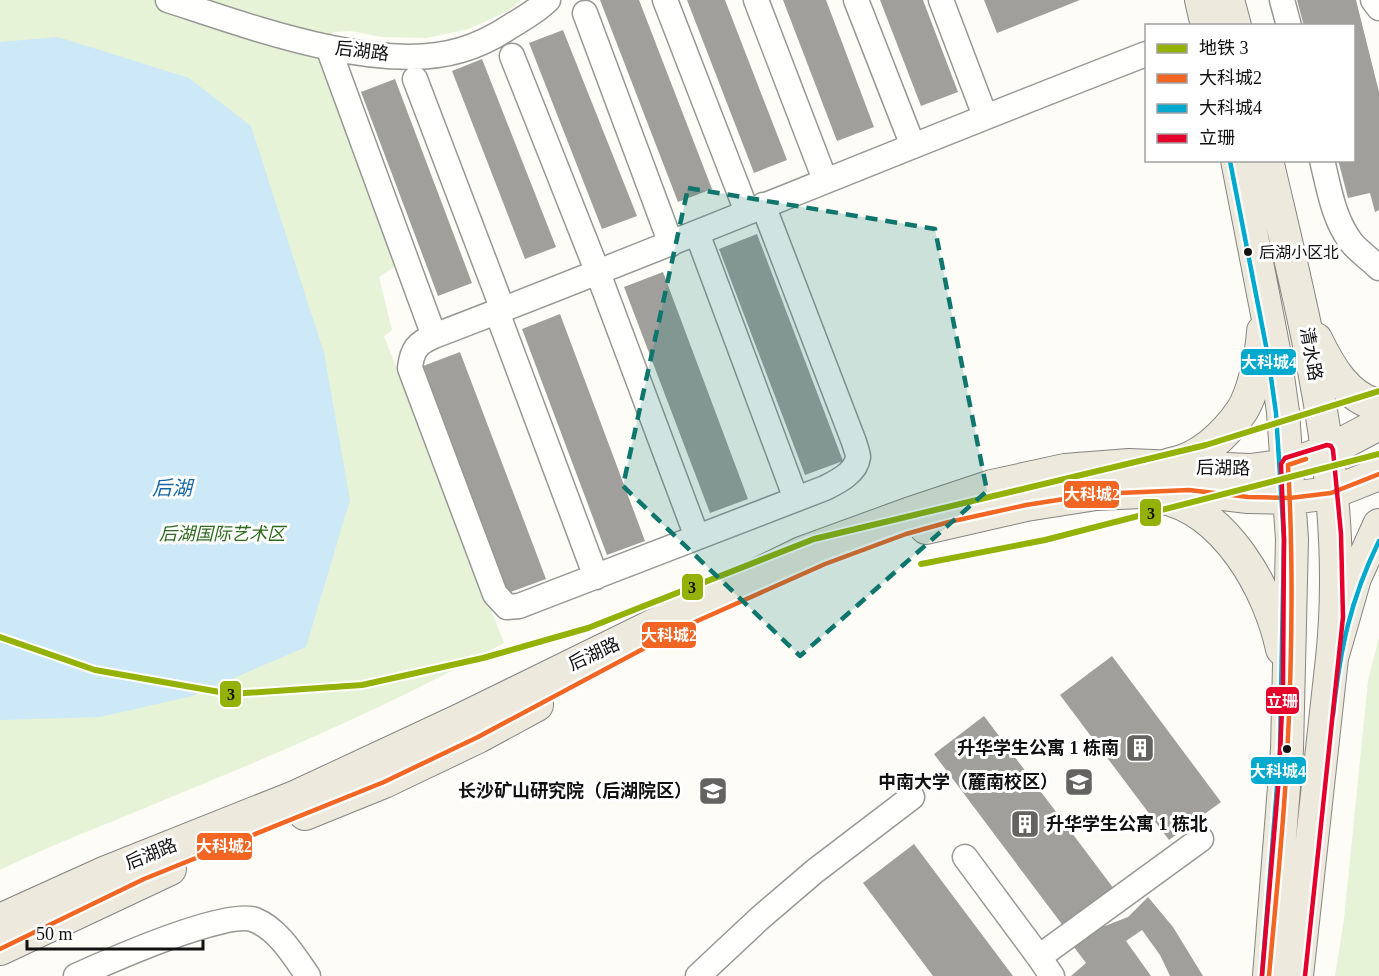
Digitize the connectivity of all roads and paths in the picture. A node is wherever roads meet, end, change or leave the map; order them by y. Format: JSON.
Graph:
{"nodes":[{"id":1,"x":168,"y":0,"type":"edge"},
{"id":2,"x":548,"y":0,"type":"edge"},
{"id":3,"x":664,"y":0,"type":"edge"},
{"id":4,"x":756,"y":0,"type":"edge"},
{"id":5,"x":856,"y":0,"type":"edge"},
{"id":6,"x":941,"y":0,"type":"edge"},
{"id":7,"x":1201,"y":0,"type":"edge"},
{"id":8,"x":1282,"y":0,"type":"edge"},
{"id":9,"x":585,"y":14,"type":"dead end"},
{"id":10,"x":1225,"y":20,"type":"edge"},
{"id":11,"x":1288,"y":24,"type":"edge"},
{"id":12,"x":328,"y":47,"type":"junction"},
{"id":13,"x":1145,"y":54,"type":"edge"},
{"id":14,"x":512,"y":56,"type":"dead end"},
{"id":15,"x":415,"y":79,"type":"dead end"},
{"id":16,"x":985,"y":116,"type":"junction"},
{"id":17,"x":913,"y":146,"type":"junction"},
{"id":18,"x":1237,"y":162,"type":"edge"},
{"id":19,"x":1267,"y":162,"type":"edge"},
{"id":20,"x":1322,"y":162,"type":"edge"},
{"id":21,"x":825,"y":180,"type":"junction"},
{"id":22,"x":755,"y":208,"type":"junction"},
{"id":23,"x":697,"y":233,"type":"junction"},
{"id":24,"x":671,"y":244,"type":"junction"},
{"id":25,"x":1379,"y":268,"type":"edge"},
{"id":26,"x":598,"y":273,"type":"junction"},
{"id":27,"x":1263,"y":288,"type":"junction"},
{"id":28,"x":1302,"y":308,"type":"junction"},
{"id":29,"x":500,"y":311,"type":"junction"},
{"id":30,"x":434,"y":336,"type":"junction"},
{"id":31,"x":1379,"y":405,"type":"edge"},
{"id":32,"x":1379,"y":424,"type":"edge"},
{"id":33,"x":1326,"y":452,"type":"junction"},
{"id":34,"x":1288,"y":465,"type":"junction"},
{"id":35,"x":1151,"y":466,"type":"junction"},
{"id":36,"x":1379,"y":474,"type":"edge"},
{"id":37,"x":1126,"y":493,"type":"junction"},
{"id":38,"x":1331,"y":493,"type":"junction"},
{"id":39,"x":1290,"y":498,"type":"junction"},
{"id":40,"x":796,"y":499,"type":"junction"},
{"id":41,"x":1379,"y":525,"type":"edge"},
{"id":42,"x":697,"y":537,"type":"junction"},
{"id":43,"x":596,"y":577,"type":"junction"},
{"id":44,"x":1332,"y":658,"type":"junction"},
{"id":45,"x":1290,"y":686,"type":"junction"},
{"id":46,"x":912,"y":797,"type":"dead end"},
{"id":47,"x":1201,"y":839,"type":"dead end"},
{"id":48,"x":965,"y":857,"type":"dead end"},
{"id":49,"x":0,"y":920,"type":"edge"},
{"id":50,"x":0,"y":949,"type":"edge"},
{"id":51,"x":1046,"y":967,"type":"edge"},
{"id":52,"x":76,"y":976,"type":"edge"},
{"id":53,"x":308,"y":976,"type":"edge"},
{"id":54,"x":698,"y":976,"type":"edge"},
{"id":55,"x":1269,"y":976,"type":"edge"},
{"id":56,"x":1297,"y":976,"type":"edge"}],
"edges":[{"from":1,"to":12,"type":"street","name":"后湖路"},
{"from":2,"to":12,"type":"street","name":"后湖路"},
{"from":3,"to":22,"type":"street"},
{"from":4,"to":21,"type":"street"},
{"from":5,"to":17,"type":"street"},
{"from":6,"to":16,"type":"street"},
{"from":7,"to":10,"type":"main road"},
{"from":8,"to":11,"type":"street"},
{"from":9,"to":24,"type":"street"},
{"from":12,"to":30,"type":"street"},
{"from":13,"to":16,"type":"street"},
{"from":14,"to":26,"type":"street"},
{"from":15,"to":29,"type":"street"},
{"from":16,"to":17,"type":"street"},
{"from":17,"to":21,"type":"street"},
{"from":18,"to":27,"type":"main road"},
{"from":19,"to":28,"type":"main road","name":"清水路"},
{"from":20,"to":25,"type":"street"},
{"from":21,"to":22,"type":"street"},
{"from":22,"to":23,"type":"street"},
{"from":22,"to":40,"type":"street"},
{"from":23,"to":24,"type":"street"},
{"from":23,"to":40,"type":"street"},
{"from":24,"to":26,"type":"street"},
{"from":26,"to":29,"type":"street"},
{"from":26,"to":42,"type":"street"},
{"from":27,"to":34,"type":"main road"},
{"from":27,"to":35,"type":"main road"},
{"from":28,"to":31,"type":"main road"},
{"from":28,"to":33,"type":"main road","name":"清水路"},
{"from":29,"to":30,"type":"street"},
{"from":29,"to":43,"type":"street"},
{"from":30,"to":43,"type":"street"},
{"from":32,"to":33,"type":"main road","name":"后湖路"},
{"from":33,"to":34,"type":"main road","name":"后湖路"},
{"from":33,"to":38,"type":"main road","name":"清水路"},
{"from":34,"to":35,"type":"main road","name":"后湖路"},
{"from":34,"to":39,"type":"main road"},
{"from":35,"to":49,"type":"main road","name":"后湖路"},
{"from":36,"to":38,"type":"main road","name":"后湖路"},
{"from":37,"to":39,"type":"main road","name":"后湖路"},
{"from":37,"to":45,"type":"main road"},
{"from":37,"to":50,"type":"main road","name":"后湖路"},
{"from":38,"to":39,"type":"main road","name":"后湖路"},
{"from":38,"to":44,"type":"main road","name":"清水路"},
{"from":39,"to":45,"type":"main road"},
{"from":40,"to":42,"type":"street"},
{"from":41,"to":44,"type":"main road"},
{"from":42,"to":43,"type":"street"},
{"from":44,"to":56,"type":"main road"},
{"from":45,"to":55,"type":"main road"},
{"from":46,"to":54,"type":"street"},
{"from":47,"to":51,"type":"street"},
{"from":48,"to":51,"type":"street"},
{"from":52,"to":53,"type":"street"}]}
